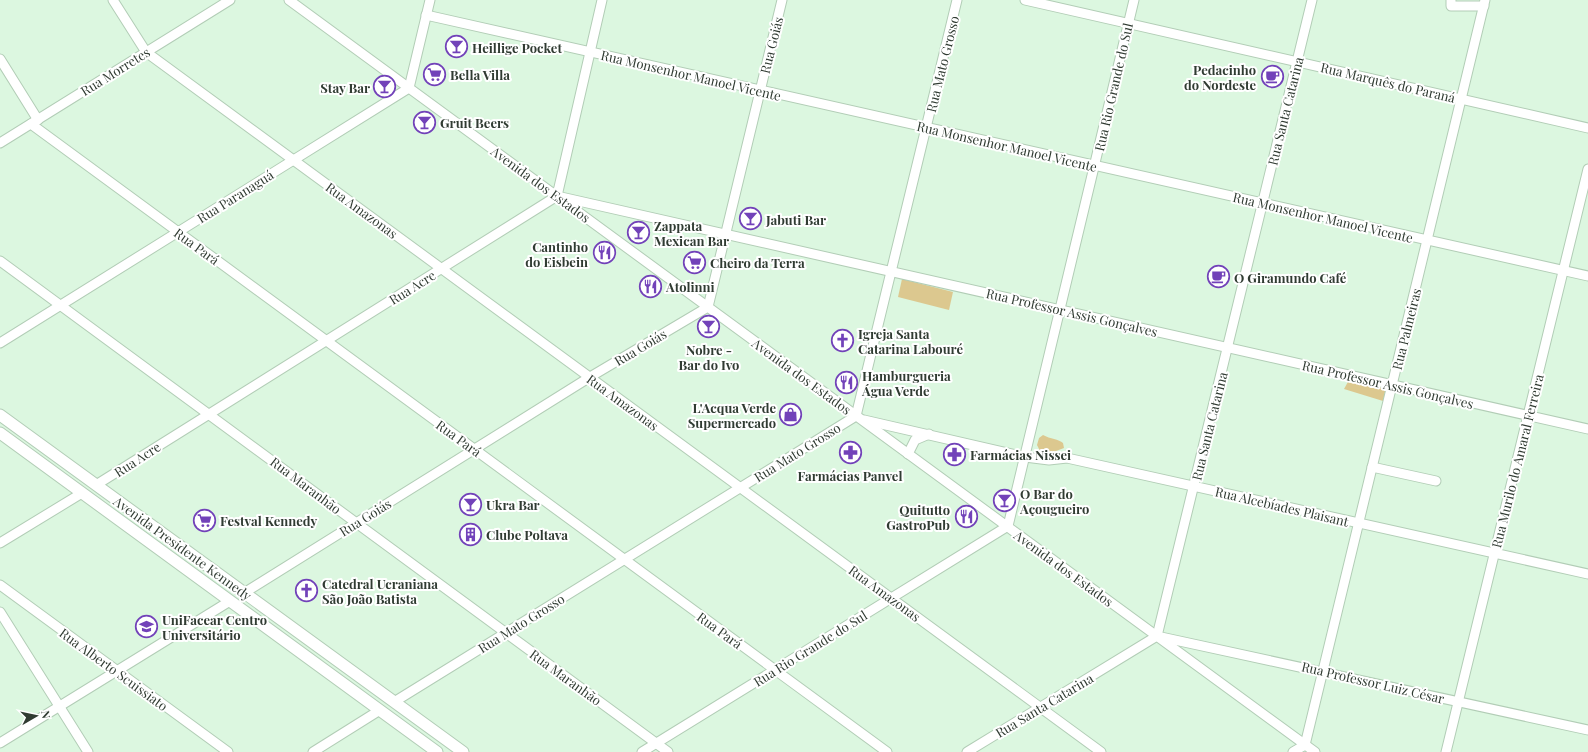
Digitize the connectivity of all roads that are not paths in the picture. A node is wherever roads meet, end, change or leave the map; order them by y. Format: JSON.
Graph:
{"nodes":[{"id":1,"x":113,"y":0,"type":"edge"},
{"id":2,"x":230,"y":0,"type":"edge"},
{"id":3,"x":290,"y":0,"type":"edge"},
{"id":4,"x":430,"y":0,"type":"edge"},
{"id":5,"x":602,"y":0,"type":"edge"},
{"id":6,"x":782,"y":0,"type":"edge"},
{"id":7,"x":957,"y":0,"type":"edge"},
{"id":8,"x":1025,"y":0,"type":"edge"},
{"id":9,"x":1134,"y":0,"type":"edge"},
{"id":10,"x":1312,"y":0,"type":"edge"},
{"id":11,"x":1451,"y":0,"type":"edge"},
{"id":12,"x":1484,"y":3,"type":"edge"},
{"id":13,"x":426,"y":15,"type":"junction"},
{"id":14,"x":1128,"y":24,"type":"junction"},
{"id":15,"x":146,"y":52,"type":"junction"},
{"id":16,"x":590,"y":52,"type":"junction"},
{"id":17,"x":0,"y":59,"type":"edge"},
{"id":18,"x":1297,"y":62,"type":"junction"},
{"id":19,"x":409,"y":88,"type":"junction"},
{"id":20,"x":760,"y":90,"type":"junction"},
{"id":21,"x":1461,"y":99,"type":"junction"},
{"id":22,"x":34,"y":122,"type":"junction"},
{"id":23,"x":926,"y":128,"type":"junction"},
{"id":24,"x":1588,"y":128,"type":"edge"},
{"id":25,"x":0,"y":143,"type":"edge"},
{"id":26,"x":293,"y":160,"type":"junction"},
{"id":27,"x":1095,"y":165,"type":"junction"},
{"id":28,"x":1588,"y":169,"type":"edge"},
{"id":29,"x":557,"y":196,"type":"junction"},
{"id":30,"x":1263,"y":203,"type":"junction"},
{"id":31,"x":178,"y":232,"type":"junction"},
{"id":32,"x":725,"y":234,"type":"junction"},
{"id":33,"x":1427,"y":240,"type":"junction"},
{"id":34,"x":0,"y":261,"type":"edge"},
{"id":35,"x":442,"y":268,"type":"junction"},
{"id":36,"x":892,"y":271,"type":"junction"},
{"id":37,"x":1563,"y":271,"type":"junction"},
{"id":38,"x":1588,"y":276,"type":"edge"},
{"id":39,"x":61,"y":305,"type":"junction"},
{"id":40,"x":708,"y":307,"type":"junction"},
{"id":41,"x":1060,"y":309,"type":"junction"},
{"id":42,"x":327,"y":341,"type":"junction"},
{"id":43,"x":0,"y":343,"type":"edge"},
{"id":44,"x":1228,"y":347,"type":"junction"},
{"id":45,"x":590,"y":377,"type":"junction"},
{"id":46,"x":1392,"y":384,"type":"junction"},
{"id":47,"x":209,"y":413,"type":"junction"},
{"id":48,"x":0,"y":414,"type":"edge"},
{"id":49,"x":1528,"y":415,"type":"junction"},
{"id":50,"x":859,"y":417,"type":"junction"},
{"id":51,"x":1588,"y":429,"type":"edge"},
{"id":52,"x":0,"y":433,"type":"edge"},
{"id":53,"x":928,"y":434,"type":"junction"},
{"id":54,"x":474,"y":449,"type":"junction"},
{"id":55,"x":54,"y":454,"type":"junction"},
{"id":56,"x":908,"y":454,"type":"junction"},
{"id":57,"x":1025,"y":457,"type":"junction"},
{"id":58,"x":46,"y":466,"type":"junction"},
{"id":59,"x":1372,"y":467,"type":"junction"},
{"id":60,"x":1436,"y":481,"type":"dead end"},
{"id":61,"x":96,"y":485,"type":"junction"},
{"id":62,"x":1194,"y":486,"type":"junction"},
{"id":63,"x":740,"y":488,"type":"junction"},
{"id":64,"x":82,"y":493,"type":"junction"},
{"id":65,"x":356,"y":522,"type":"junction"},
{"id":66,"x":1359,"y":523,"type":"junction"},
{"id":67,"x":1008,"y":526,"type":"junction"},
{"id":68,"x":0,"y":544,"type":"edge"},
{"id":69,"x":1495,"y":553,"type":"junction"},
{"id":70,"x":624,"y":559,"type":"junction"},
{"id":71,"x":1588,"y":574,"type":"edge"},
{"id":72,"x":0,"y":586,"type":"edge"},
{"id":73,"x":244,"y":593,"type":"junction"},
{"id":74,"x":890,"y":598,"type":"junction"},
{"id":75,"x":230,"y":601,"type":"junction"},
{"id":76,"x":0,"y":612,"type":"edge"},
{"id":77,"x":506,"y":632,"type":"junction"},
{"id":78,"x":1157,"y":636,"type":"junction"},
{"id":79,"x":318,"y":647,"type":"junction"},
{"id":80,"x":305,"y":656,"type":"junction"},
{"id":81,"x":775,"y":670,"type":"junction"},
{"id":82,"x":117,"y":671,"type":"junction"},
{"id":83,"x":1323,"y":671,"type":"junction"},
{"id":84,"x":1457,"y":701,"type":"junction"},
{"id":85,"x":394,"y":702,"type":"junction"},
{"id":86,"x":59,"y":707,"type":"junction"},
{"id":87,"x":1040,"y":707,"type":"junction"},
{"id":88,"x":380,"y":710,"type":"junction"},
{"id":89,"x":1588,"y":730,"type":"edge"},
{"id":90,"x":656,"y":743,"type":"junction"},
{"id":91,"x":0,"y":744,"type":"edge"},
{"id":92,"x":1305,"y":745,"type":"junction"},
{"id":93,"x":88,"y":752,"type":"edge"},
{"id":94,"x":228,"y":752,"type":"edge"},
{"id":95,"x":313,"y":752,"type":"edge"},
{"id":96,"x":437,"y":752,"type":"edge"},
{"id":97,"x":462,"y":752,"type":"edge"},
{"id":98,"x":642,"y":752,"type":"edge"},
{"id":99,"x":668,"y":752,"type":"edge"},
{"id":100,"x":887,"y":752,"type":"edge"},
{"id":101,"x":967,"y":752,"type":"edge"},
{"id":102,"x":1101,"y":752,"type":"edge"},
{"id":103,"x":1293,"y":752,"type":"edge"},
{"id":104,"x":1315,"y":752,"type":"edge"},
{"id":105,"x":1446,"y":752,"type":"edge"}],
"edges":[{"from":1,"to":15,"type":"street"},
{"from":2,"to":15,"type":"street","name":"Rua Morretes"},
{"from":3,"to":19,"type":"street","name":"Avenida dos Estados"},
{"from":4,"to":13,"type":"street"},
{"from":5,"to":16,"type":"street"},
{"from":6,"to":20,"type":"street","name":"Rua Goiás"},
{"from":7,"to":23,"type":"street","name":"Rua Mato Grosso"},
{"from":8,"to":14,"type":"street","name":"Rua Marquês do Paraná"},
{"from":9,"to":14,"type":"street","name":"Rua Rio Grande do Sul"},
{"from":10,"to":18,"type":"street","name":"Rua Santa Catarina"},
{"from":11,"to":12,"type":"street","name":"Rua Palmeiras"},
{"from":12,"to":21,"type":"street","name":"Rua Palmeiras"},
{"from":13,"to":16,"type":"street","name":"Rua Monsenhor Manoel Vicente"},
{"from":13,"to":19,"type":"street"},
{"from":14,"to":18,"type":"street","name":"Rua Marquês do Paraná"},
{"from":14,"to":27,"type":"street","name":"Rua Rio Grande do Sul"},
{"from":15,"to":22,"type":"street","name":"Rua Morretes"},
{"from":15,"to":26,"type":"street","name":"Rua Amazonas"},
{"from":16,"to":20,"type":"street","name":"Rua Monsenhor Manoel Vicente"},
{"from":16,"to":29,"type":"street"},
{"from":17,"to":22,"type":"street","name":"Rua Pará"},
{"from":18,"to":21,"type":"street","name":"Rua Marquês do Paraná"},
{"from":18,"to":30,"type":"street","name":"Rua Santa Catarina"},
{"from":19,"to":26,"type":"street","name":"Rua Paranaguá"},
{"from":19,"to":29,"type":"street","name":"Avenida dos Estados"},
{"from":20,"to":23,"type":"street","name":"Rua Monsenhor Manoel Vicente"},
{"from":20,"to":32,"type":"street","name":"Rua Goiás"},
{"from":21,"to":24,"type":"street","name":"Rua Marquês do Paraná"},
{"from":21,"to":33,"type":"street","name":"Rua Palmeiras"},
{"from":22,"to":25,"type":"street","name":"Rua Morretes"},
{"from":22,"to":31,"type":"street","name":"Rua Pará"},
{"from":23,"to":27,"type":"street","name":"Rua Monsenhor Manoel Vicente"},
{"from":23,"to":36,"type":"street","name":"Rua Mato Grosso"},
{"from":26,"to":31,"type":"street","name":"Rua Paranaguá"},
{"from":26,"to":35,"type":"street","name":"Rua Amazonas"},
{"from":27,"to":30,"type":"street","name":"Rua Monsenhor Manoel Vicente"},
{"from":27,"to":41,"type":"street","name":"Rua Rio Grande do Sul"},
{"from":28,"to":37,"type":"street","name":"Rua Murilo do Amaral Ferreira"},
{"from":29,"to":32,"type":"street","name":"Rua Professor Assis Gonçalves"},
{"from":29,"to":35,"type":"street","name":"Rua Acre"},
{"from":29,"to":40,"type":"street","name":"Avenida dos Estados"},
{"from":30,"to":33,"type":"street","name":"Rua Monsenhor Manoel Vicente"},
{"from":30,"to":44,"type":"street","name":"Rua Santa Catarina"},
{"from":31,"to":39,"type":"street","name":"Rua Paranaguá"},
{"from":31,"to":42,"type":"street","name":"Rua Pará"},
{"from":32,"to":36,"type":"street","name":"Rua Professor Assis Gonçalves"},
{"from":32,"to":40,"type":"street","name":"Rua Goiás"},
{"from":33,"to":37,"type":"street","name":"Rua Monsenhor Manoel Vicente"},
{"from":33,"to":46,"type":"street","name":"Rua Palmeiras"},
{"from":34,"to":39,"type":"street","name":"Rua Maranhão"},
{"from":35,"to":42,"type":"street","name":"Rua Acre"},
{"from":35,"to":45,"type":"street","name":"Rua Amazonas"},
{"from":36,"to":41,"type":"street","name":"Rua Professor Assis Gonçalves"},
{"from":36,"to":50,"type":"street","name":"Rua Mato Grosso"},
{"from":37,"to":38,"type":"street","name":"Rua Monsenhor Manoel Vicente"},
{"from":37,"to":49,"type":"street","name":"Rua Murilo do Amaral Ferreira"},
{"from":39,"to":43,"type":"street","name":"Rua Paranaguá"},
{"from":39,"to":47,"type":"street","name":"Rua Maranhão"},
{"from":40,"to":45,"type":"street","name":"Rua Goiás"},
{"from":40,"to":50,"type":"street","name":"Avenida dos Estados"},
{"from":41,"to":44,"type":"street","name":"Rua Professor Assis Gonçalves"},
{"from":41,"to":57,"type":"street","name":"Rua Rio Grande do Sul"},
{"from":42,"to":47,"type":"street","name":"Rua Acre"},
{"from":42,"to":54,"type":"street","name":"Rua Pará"},
{"from":44,"to":46,"type":"street","name":"Rua Professor Assis Gonçalves"},
{"from":44,"to":62,"type":"street","name":"Rua Santa Catarina"},
{"from":45,"to":54,"type":"street","name":"Rua Goiás"},
{"from":45,"to":63,"type":"street","name":"Rua Amazonas"},
{"from":46,"to":49,"type":"street","name":"Rua Professor Assis Gonçalves"},
{"from":46,"to":59,"type":"street","name":"Rua Palmeiras"},
{"from":47,"to":61,"type":"street","name":"Rua Acre"},
{"from":47,"to":65,"type":"street","name":"Rua Maranhão"},
{"from":48,"to":55,"type":"main road","name":"Avenida Presidente Kennedy"},
{"from":49,"to":51,"type":"street","name":"Rua Professor Assis Gonçalves"},
{"from":49,"to":69,"type":"street","name":"Rua Murilo do Amaral Ferreira"},
{"from":50,"to":53,"type":"street","name":"Rua Alcebíades Plaisant"},
{"from":50,"to":56,"type":"street","name":"Avenida dos Estados"},
{"from":50,"to":63,"type":"street","name":"Rua Mato Grosso"},
{"from":52,"to":58,"type":"main road","name":"Avenida Presidente Kennedy"},
{"from":53,"to":56,"type":"street"},
{"from":53,"to":57,"type":"street","name":"Rua Alcebíades Plaisant"},
{"from":54,"to":65,"type":"street","name":"Rua Goiás"},
{"from":54,"to":70,"type":"street","name":"Rua Pará"},
{"from":55,"to":58,"type":"main road"},
{"from":55,"to":61,"type":"main road","name":"Avenida Presidente Kennedy"},
{"from":56,"to":67,"type":"street","name":"Avenida dos Estados"},
{"from":57,"to":62,"type":"street","name":"Rua Alcebíades Plaisant"},
{"from":57,"to":67,"type":"street","name":"Rua Rio Grande do Sul"},
{"from":58,"to":64,"type":"main road","name":"Avenida Presidente Kennedy"},
{"from":59,"to":60,"type":"street"},
{"from":59,"to":66,"type":"street","name":"Rua Palmeiras"},
{"from":61,"to":73,"type":"main road","name":"Avenida Presidente Kennedy"},
{"from":62,"to":66,"type":"street","name":"Rua Alcebíades Plaisant"},
{"from":62,"to":78,"type":"street","name":"Rua Santa Catarina"},
{"from":63,"to":70,"type":"street","name":"Rua Mato Grosso"},
{"from":63,"to":74,"type":"street","name":"Rua Amazonas"},
{"from":64,"to":68,"type":"street"},
{"from":64,"to":75,"type":"main road","name":"Avenida Presidente Kennedy"},
{"from":65,"to":73,"type":"street","name":"Rua Goiás"},
{"from":65,"to":77,"type":"street","name":"Rua Maranhão"},
{"from":66,"to":69,"type":"street","name":"Rua Alcebíades Plaisant"},
{"from":66,"to":83,"type":"street","name":"Rua Palmeiras"},
{"from":67,"to":74,"type":"street","name":"Rua Rio Grande do Sul"},
{"from":67,"to":78,"type":"street","name":"Avenida dos Estados"},
{"from":69,"to":71,"type":"street","name":"Rua Alcebíades Plaisant"},
{"from":69,"to":84,"type":"street","name":"Rua Murilo do Amaral Ferreira"},
{"from":70,"to":77,"type":"street","name":"Rua Mato Grosso"},
{"from":70,"to":81,"type":"street","name":"Rua Pará"},
{"from":72,"to":82,"type":"street","name":"Rua Alberto Scuissiato"},
{"from":73,"to":79,"type":"main road","name":"Avenida Presidente Kennedy"},
{"from":74,"to":81,"type":"street","name":"Rua Rio Grande do Sul"},
{"from":74,"to":87,"type":"street","name":"Rua Amazonas"},
{"from":75,"to":80,"type":"main road","name":"Avenida Presidente Kennedy"},
{"from":75,"to":82,"type":"street"},
{"from":76,"to":86,"type":"street"},
{"from":77,"to":85,"type":"street","name":"Rua Mato Grosso"},
{"from":77,"to":90,"type":"street","name":"Rua Maranhão"},
{"from":78,"to":83,"type":"street","name":"Rua Professor Luiz César"},
{"from":78,"to":87,"type":"street","name":"Rua Santa Catarina"},
{"from":78,"to":92,"type":"street","name":"Avenida dos Estados"},
{"from":79,"to":80,"type":"main road"},
{"from":79,"to":85,"type":"main road","name":"Avenida Presidente Kennedy"},
{"from":80,"to":88,"type":"main road","name":"Avenida Presidente Kennedy"},
{"from":81,"to":90,"type":"street","name":"Rua Rio Grande do Sul"},
{"from":81,"to":100,"type":"street","name":"Rua Pará"},
{"from":82,"to":86,"type":"street"},
{"from":82,"to":94,"type":"street","name":"Rua Alberto Scuissiato"},
{"from":83,"to":84,"type":"street","name":"Rua Professor Luiz César"},
{"from":83,"to":92,"type":"street","name":"Rua Palmeiras"},
{"from":84,"to":89,"type":"street","name":"Rua Professor Luiz César"},
{"from":84,"to":105,"type":"street","name":"Rua Murilo do Amaral Ferreira"},
{"from":85,"to":97,"type":"main road","name":"Avenida Presidente Kennedy"},
{"from":86,"to":91,"type":"street"},
{"from":86,"to":93,"type":"street"},
{"from":87,"to":101,"type":"street","name":"Rua Santa Catarina"},
{"from":87,"to":102,"type":"street","name":"Rua Amazonas"},
{"from":88,"to":95,"type":"street"},
{"from":88,"to":96,"type":"main road","name":"Avenida Presidente Kennedy"},
{"from":90,"to":98,"type":"street","name":"Rua Rio Grande do Sul"},
{"from":90,"to":99,"type":"street","name":"Rua Maranhão"},
{"from":92,"to":103,"type":"street"},
{"from":92,"to":104,"type":"street","name":"Avenida dos Estados"}]}
